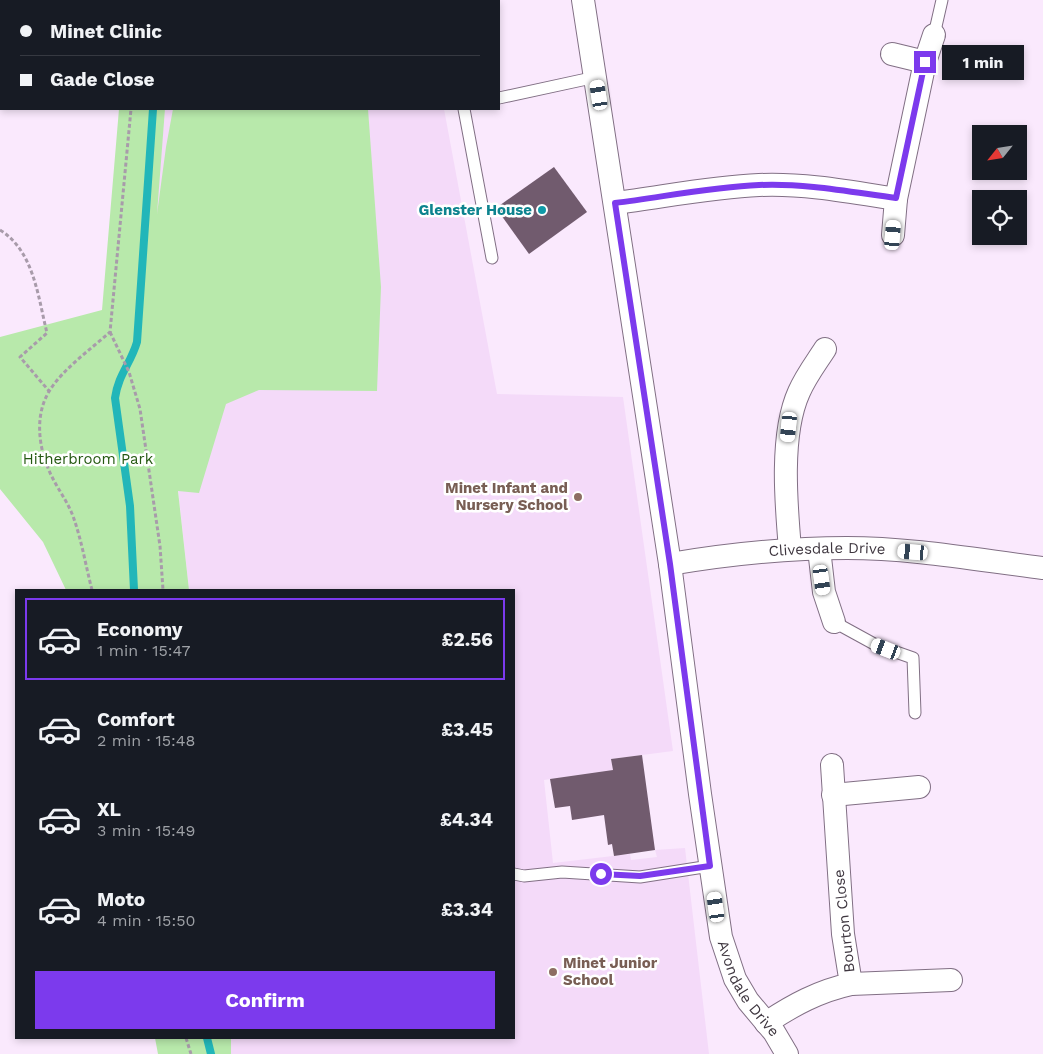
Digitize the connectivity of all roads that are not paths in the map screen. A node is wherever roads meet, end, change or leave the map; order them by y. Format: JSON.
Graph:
{"nodes":[{"id":1,"x":583,"y":0,"type":"edge"},
{"id":2,"x":942,"y":0,"type":"edge"},
{"id":3,"x":934,"y":35,"type":"joint"},
{"id":4,"x":892,"y":54,"type":"dead end"},
{"id":5,"x":925,"y":62,"type":"junction"},
{"id":6,"x":596,"y":77,"type":"junction"},
{"id":7,"x":500,"y":98,"type":"edge"},
{"id":8,"x":464,"y":110,"type":"edge"},
{"id":9,"x":896,"y":198,"type":"junction"},
{"id":10,"x":615,"y":203,"type":"junction"},
{"id":11,"x":893,"y":235,"type":"dead end"},
{"id":12,"x":492,"y":258,"type":"dead end"},
{"id":13,"x":825,"y":349,"type":"dead end"},
{"id":14,"x":790,"y":549,"type":"junction"},
{"id":15,"x":819,"y":549,"type":"junction"},
{"id":16,"x":670,"y":564,"type":"junction"},
{"id":17,"x":1043,"y":568,"type":"edge"},
{"id":18,"x":834,"y":622,"type":"joint"},
{"id":19,"x":915,"y":713,"type":"dead end"},
{"id":20,"x":832,"y":765,"type":"dead end"},
{"id":21,"x":919,"y":787,"type":"dead end"},
{"id":22,"x":834,"y":795,"type":"junction"},
{"id":23,"x":710,"y":866,"type":"junction"},
{"id":24,"x":515,"y":874,"type":"edge"},
{"id":25,"x":951,"y":980,"type":"dead end"},
{"id":26,"x":851,"y":984,"type":"junction"},
{"id":27,"x":766,"y":1023,"type":"junction"},
{"id":28,"x":787,"y":1054,"type":"edge"}],
"edges":[{"from":1,"to":6,"type":"street","name":"Avondale Drive"},
{"from":2,"to":3,"type":"lane"},
{"from":3,"to":5,"type":"street"},
{"from":4,"to":5,"type":"street"},
{"from":5,"to":9,"type":"street"},
{"from":6,"to":7,"type":"lane"},
{"from":6,"to":10,"type":"street","name":"Avondale Drive"},
{"from":8,"to":12,"type":"lane"},
{"from":9,"to":10,"type":"street"},
{"from":9,"to":11,"type":"street"},
{"from":10,"to":16,"type":"street","name":"Avondale Drive"},
{"from":13,"to":14,"type":"street"},
{"from":14,"to":15,"type":"street","name":"Clivesdale Drive"},
{"from":14,"to":16,"type":"street","name":"Clivesdale Drive"},
{"from":15,"to":17,"type":"street","name":"Clivesdale Drive"},
{"from":15,"to":18,"type":"street"},
{"from":16,"to":23,"type":"street","name":"Avondale Drive"},
{"from":18,"to":19,"type":"lane"},
{"from":20,"to":22,"type":"street","name":"Bourton Close"},
{"from":21,"to":22,"type":"street"},
{"from":22,"to":26,"type":"street","name":"Bourton Close"},
{"from":23,"to":24,"type":"lane"},
{"from":23,"to":27,"type":"street","name":"Avondale Drive"},
{"from":25,"to":26,"type":"street"},
{"from":26,"to":27,"type":"street","name":"Bourton Close"},
{"from":27,"to":28,"type":"street","name":"Avondale Drive"}]}
